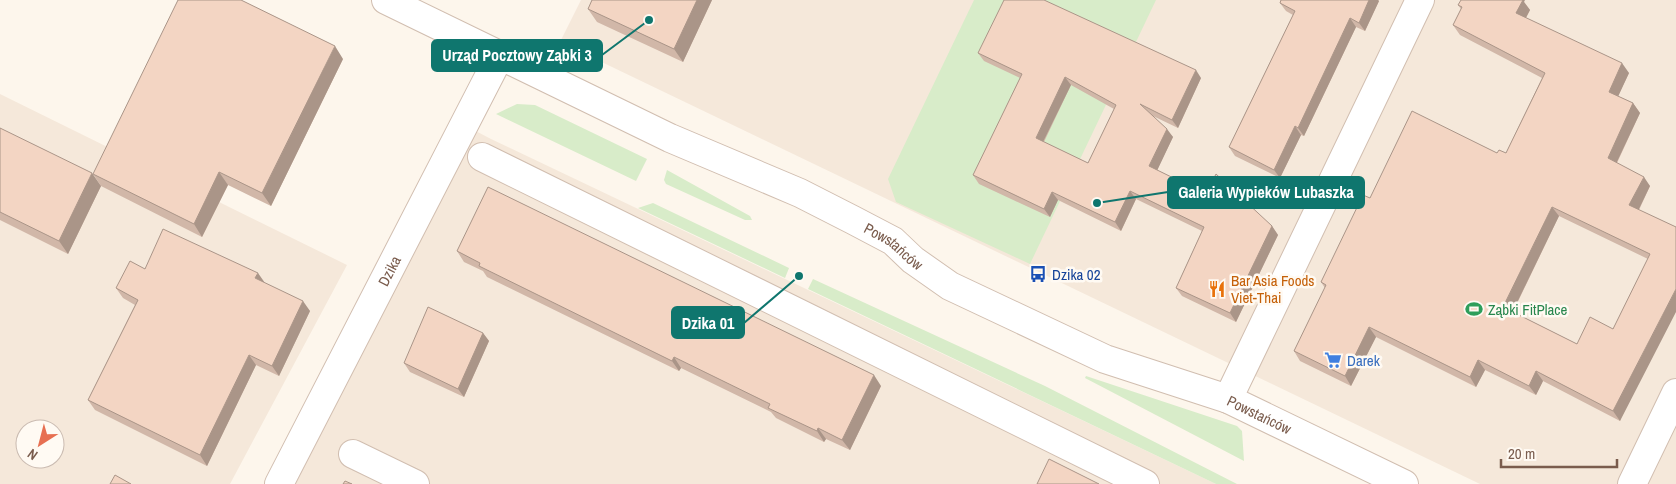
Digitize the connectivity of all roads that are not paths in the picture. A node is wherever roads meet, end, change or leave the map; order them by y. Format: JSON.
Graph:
{"nodes":[{"id":1,"x":386,"y":0,"type":"edge"},
{"id":2,"x":1420,"y":0,"type":"edge"},
{"id":3,"x":499,"y":56,"type":"junction"},
{"id":4,"x":482,"y":156,"type":"dead end"},
{"id":5,"x":1676,"y":393,"type":"edge"},
{"id":6,"x":1228,"y":399,"type":"junction"},
{"id":7,"x":353,"y":454,"type":"dead end"},
{"id":8,"x":278,"y":484,"type":"edge"},
{"id":9,"x":415,"y":484,"type":"edge"},
{"id":10,"x":1146,"y":484,"type":"edge"},
{"id":11,"x":1404,"y":484,"type":"edge"},
{"id":12,"x":1632,"y":484,"type":"edge"}],
"edges":[{"from":1,"to":3,"type":"street","name":"Powstańców"},
{"from":2,"to":6,"type":"street"},
{"from":3,"to":6,"type":"street","name":"Powstańców"},
{"from":3,"to":8,"type":"street","name":"Dzika"},
{"from":4,"to":10,"type":"street"},
{"from":5,"to":12,"type":"street"},
{"from":6,"to":11,"type":"street","name":"Powstańców"},
{"from":7,"to":9,"type":"street"}]}
